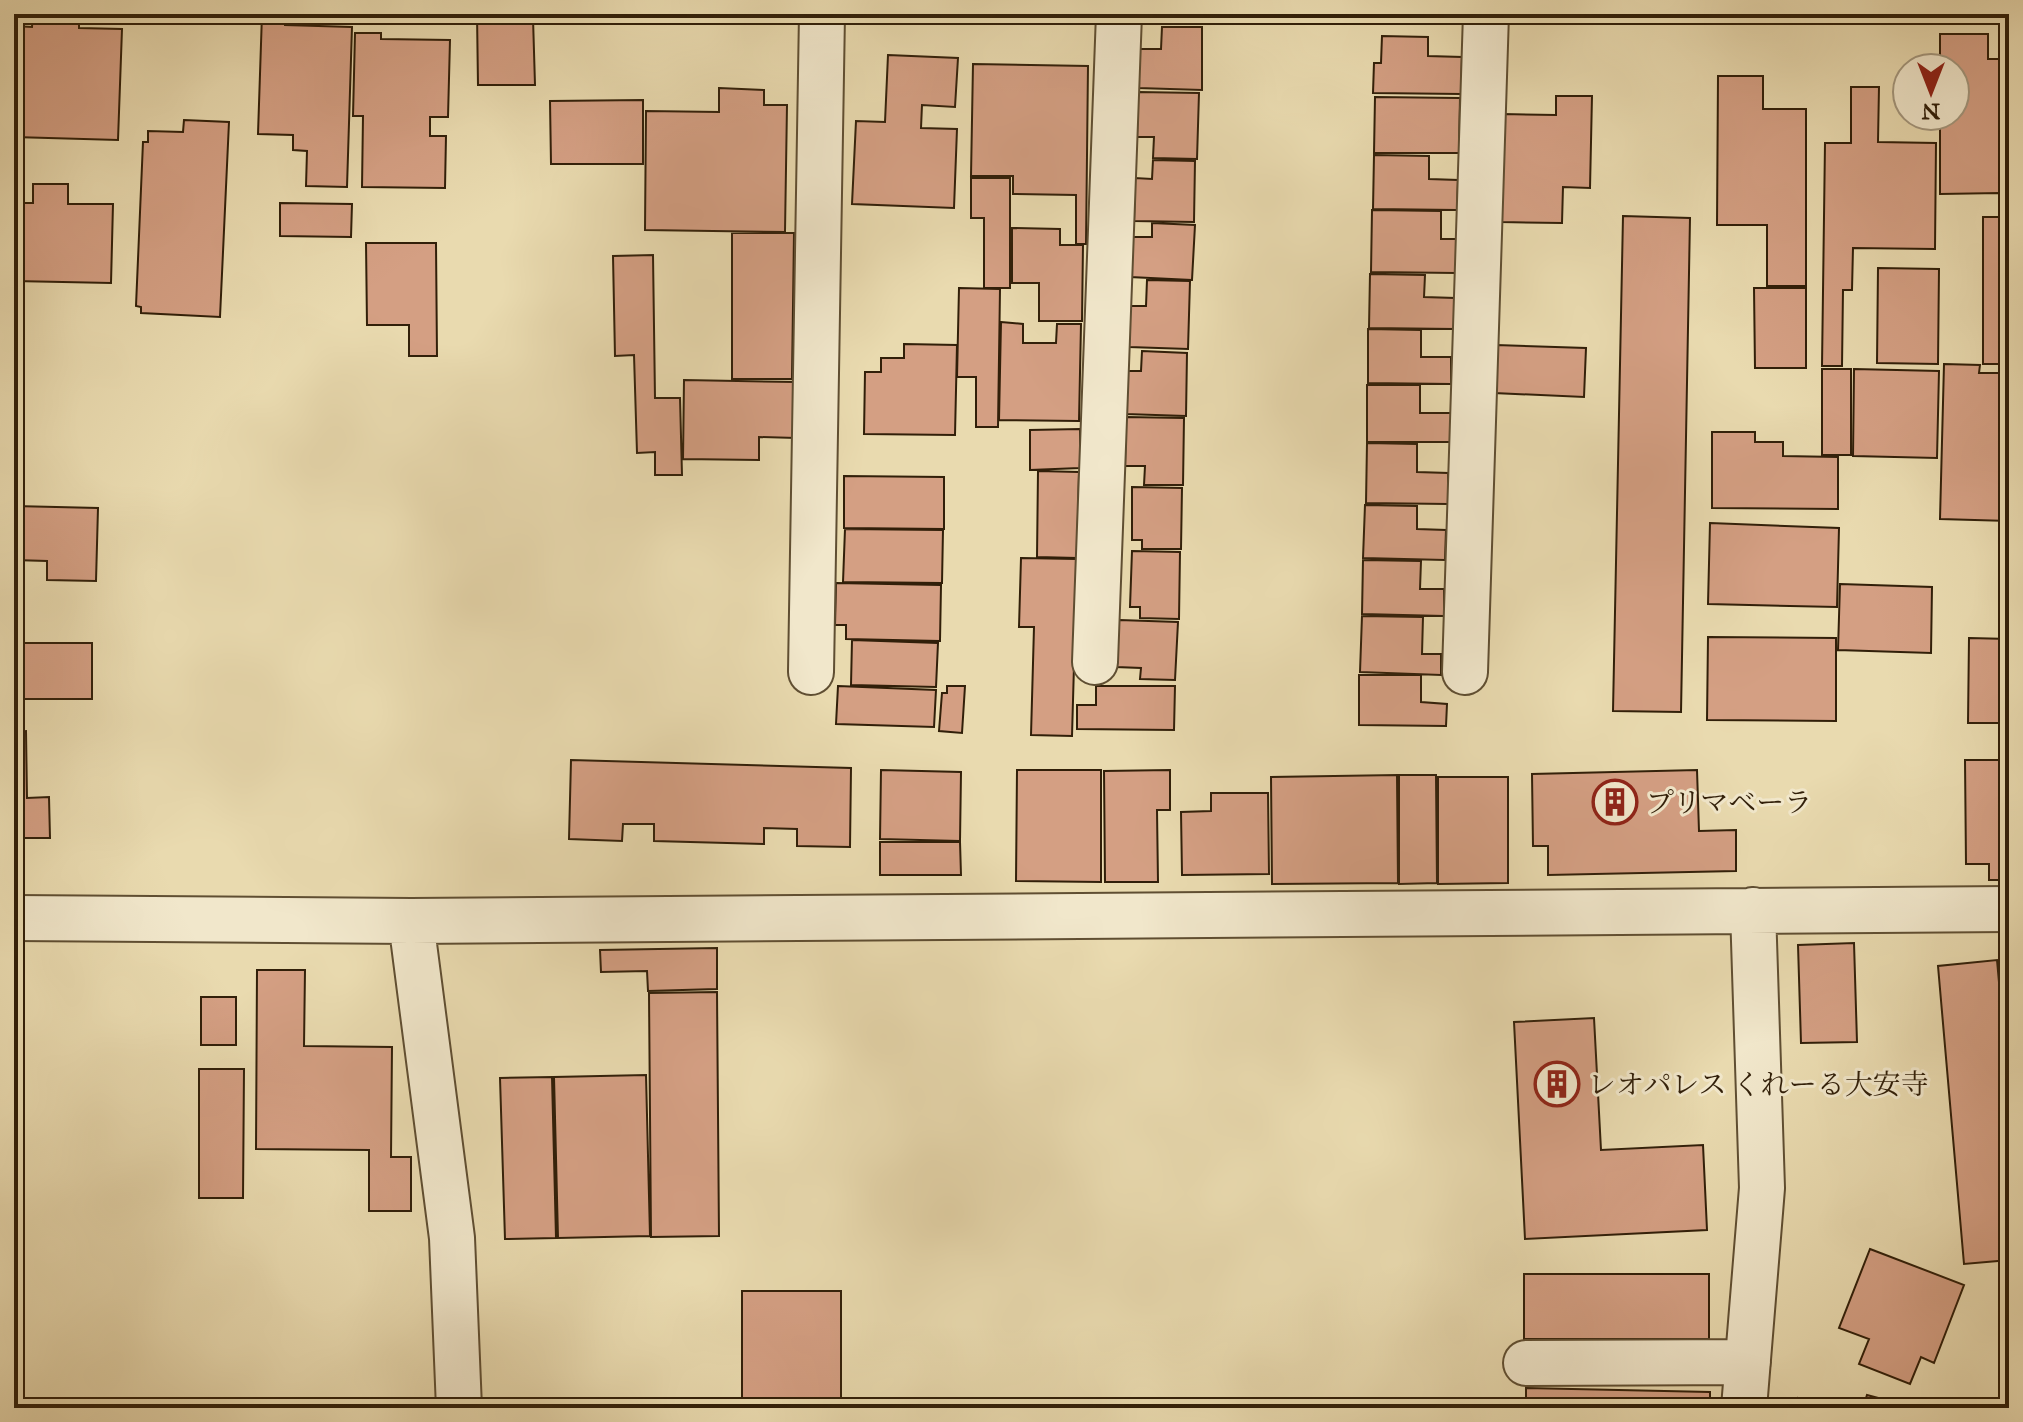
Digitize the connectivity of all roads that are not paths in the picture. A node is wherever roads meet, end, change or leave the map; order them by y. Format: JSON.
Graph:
{"nodes":[{"id":1,"x":822,"y":14,"type":"edge"},
{"id":2,"x":1119,"y":14,"type":"edge"},
{"id":3,"x":1486,"y":14,"type":"edge"},
{"id":4,"x":1095,"y":662,"type":"dead end"},
{"id":5,"x":811,"y":672,"type":"dead end"},
{"id":6,"x":1465,"y":672,"type":"dead end"},
{"id":7,"x":2009,"y":909,"type":"edge"},
{"id":8,"x":1753,"y":910,"type":"junction"},
{"id":9,"x":14,"y":918,"type":"edge"},
{"id":10,"x":411,"y":921,"type":"junction"},
{"id":11,"x":1748,"y":1362,"type":"junction"},
{"id":12,"x":1526,"y":1363,"type":"dead end"},
{"id":13,"x":459,"y":1408,"type":"edge"},
{"id":14,"x":1744,"y":1408,"type":"edge"}],
"edges":[{"from":1,"to":5,"type":"street"},
{"from":2,"to":4,"type":"street"},
{"from":3,"to":6,"type":"street"},
{"from":7,"to":8,"type":"street"},
{"from":8,"to":10,"type":"street"},
{"from":8,"to":11,"type":"street"},
{"from":9,"to":10,"type":"street"},
{"from":10,"to":13,"type":"street"},
{"from":11,"to":12,"type":"street"},
{"from":11,"to":14,"type":"street"}]}
